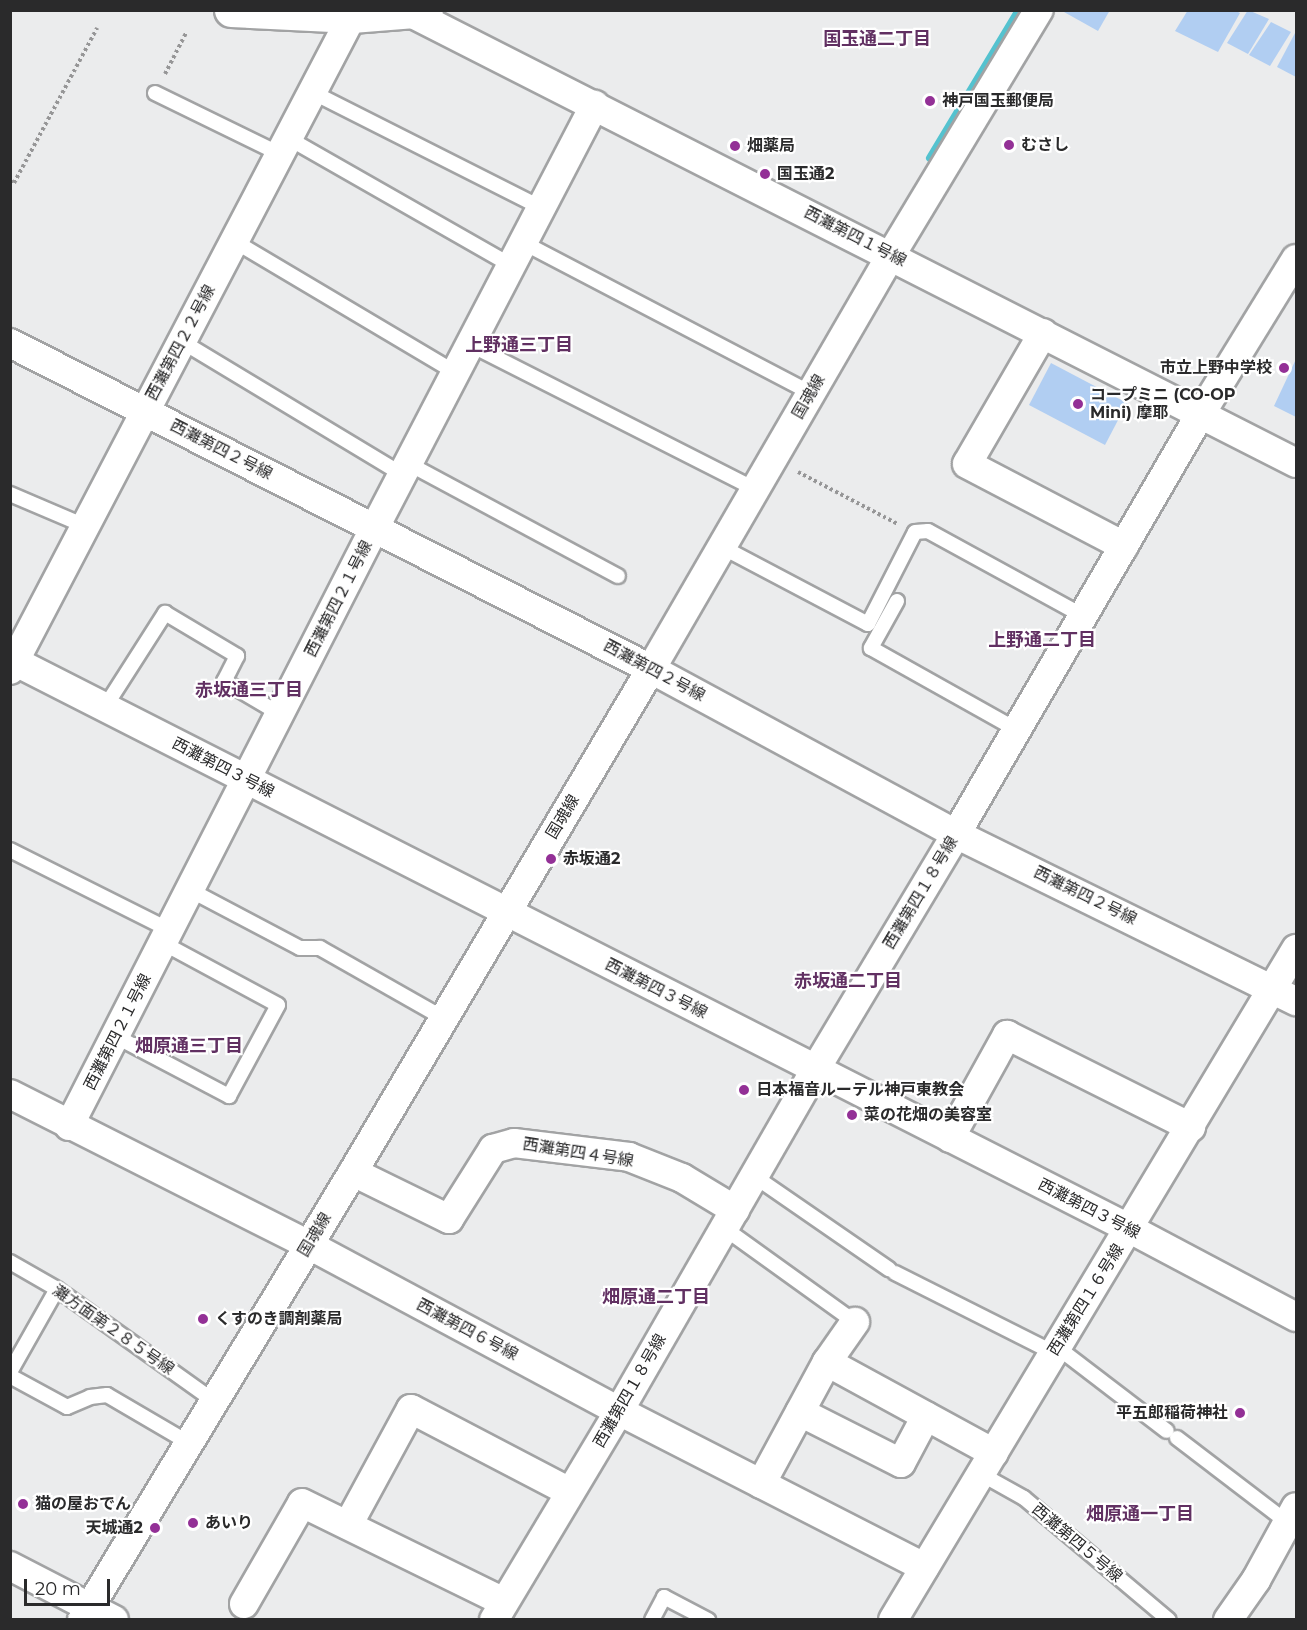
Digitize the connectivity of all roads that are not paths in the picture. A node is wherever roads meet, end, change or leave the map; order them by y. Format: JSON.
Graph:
{"nodes":[{"id":1,"x":231,"y":10,"type":"edge"},
{"id":2,"x":1039,"y":10,"type":"edge"},
{"id":3,"x":419,"y":12,"type":"edge"},
{"id":4,"x":352,"y":16,"type":"junction"},
{"id":5,"x":312,"y":92,"type":"junction"},
{"id":6,"x":155,"y":93,"type":"road end"},
{"id":7,"x":595,"y":105,"type":"junction"},
{"id":8,"x":284,"y":146,"type":"junction"},
{"id":9,"x":542,"y":208,"type":"junction"},
{"id":10,"x":234,"y":241,"type":"junction"},
{"id":11,"x":518,"y":255,"type":"junction"},
{"id":12,"x":891,"y":255,"type":"junction"},
{"id":13,"x":1296,"y":259,"type":"edge"},
{"id":14,"x":1042,"y":333,"type":"junction"},
{"id":15,"x":181,"y":341,"type":"junction"},
{"id":16,"x":10,"y":343,"type":"edge"},
{"id":17,"x":471,"y":345,"type":"junction"},
{"id":18,"x":456,"y":373,"type":"junction"},
{"id":19,"x":811,"y":393,"type":"junction"},
{"id":20,"x":145,"y":411,"type":"junction"},
{"id":21,"x":1200,"y":415,"type":"junction"},
{"id":22,"x":1296,"y":463,"type":"edge"},
{"id":23,"x":406,"y":469,"type":"junction"},
{"id":24,"x":755,"y":489,"type":"junction"},
{"id":25,"x":10,"y":494,"type":"edge"},
{"id":26,"x":85,"y":526,"type":"junction"},
{"id":27,"x":375,"y":527,"type":"junction"},
{"id":28,"x":1124,"y":546,"type":"junction"},
{"id":29,"x":722,"y":547,"type":"junction"},
{"id":30,"x":618,"y":576,"type":"dead end"},
{"id":31,"x":897,"y":601,"type":"dead end"},
{"id":32,"x":1083,"y":616,"type":"junction"},
{"id":33,"x":12,"y":666,"type":"edge"},
{"id":34,"x":651,"y":669,"type":"junction"},
{"id":35,"x":105,"y":707,"type":"junction"},
{"id":36,"x":280,"y":714,"type":"junction"},
{"id":37,"x":1017,"y":730,"type":"junction"},
{"id":38,"x":247,"y":780,"type":"junction"},
{"id":39,"x":956,"y":834,"type":"junction"},
{"id":40,"x":10,"y":850,"type":"edge"},
{"id":41,"x":190,"y":890,"type":"junction"},
{"id":42,"x":506,"y":913,"type":"junction"},
{"id":43,"x":166,"y":937,"type":"junction"},
{"id":44,"x":1296,"y":949,"type":"edge"},
{"id":45,"x":1285,"y":995,"type":"edge"},
{"id":46,"x":444,"y":1018,"type":"junction"},
{"id":47,"x":116,"y":1036,"type":"junction"},
{"id":48,"x":815,"y":1070,"type":"junction"},
{"id":49,"x":10,"y":1094,"type":"edge"},
{"id":50,"x":69,"y":1126,"type":"junction"},
{"id":51,"x":1191,"y":1127,"type":"junction"},
{"id":52,"x":950,"y":1138,"type":"junction"},
{"id":53,"x":353,"y":1172,"type":"junction"},
{"id":54,"x":754,"y":1176,"type":"junction"},
{"id":55,"x":730,"y":1219,"type":"junction"},
{"id":56,"x":1130,"y":1229,"type":"junction"},
{"id":57,"x":309,"y":1245,"type":"junction"},
{"id":58,"x":10,"y":1262,"type":"edge"},
{"id":59,"x":57,"y":1289,"type":"junction"},
{"id":60,"x":1296,"y":1317,"type":"edge"},
{"id":61,"x":855,"y":1322,"type":"joint"},
{"id":62,"x":1056,"y":1350,"type":"junction"},
{"id":63,"x":827,"y":1362,"type":"junction"},
{"id":64,"x":10,"y":1374,"type":"edge"},
{"id":65,"x":214,"y":1401,"type":"junction"},
{"id":66,"x":619,"y":1412,"type":"junction"},
{"id":67,"x":800,"y":1412,"type":"junction"},
{"id":68,"x":926,"y":1416,"type":"junction"},
{"id":69,"x":189,"y":1443,"type":"junction"},
{"id":70,"x":988,"y":1463,"type":"junction"},
{"id":71,"x":761,"y":1484,"type":"junction"},
{"id":72,"x":570,"y":1492,"type":"junction"},
{"id":73,"x":1292,"y":1515,"type":"edge"},
{"id":74,"x":348,"y":1525,"type":"junction"},
{"id":75,"x":10,"y":1566,"type":"edge"},
{"id":76,"x":924,"y":1567,"type":"junction"},
{"id":77,"x":244,"y":1604,"type":"dead end"},
{"id":78,"x":95,"y":1615,"type":"edge"},
{"id":79,"x":497,"y":1615,"type":"edge"},
{"id":80,"x":652,"y":1620,"type":"edge"},
{"id":81,"x":708,"y":1620,"type":"edge"},
{"id":82,"x":893,"y":1620,"type":"edge"},
{"id":83,"x":1169,"y":1620,"type":"edge"},
{"id":84,"x":1228,"y":1620,"type":"edge"}],
"edges":[{"from":1,"to":4,"type":"main road"},
{"from":2,"to":12,"type":"street","name":"国魂線"},
{"from":3,"to":4,"type":"main road"},
{"from":3,"to":7,"type":"street","name":"西灘第四１号線"},
{"from":4,"to":5,"type":"street","name":"西灘第四２２号線"},
{"from":5,"to":8,"type":"street","name":"西灘第四２２号線"},
{"from":5,"to":9,"type":"lane"},
{"from":6,"to":8,"type":"lane"},
{"from":7,"to":9,"type":"street","name":"西灘第四２１号線"},
{"from":7,"to":12,"type":"street","name":"西灘第四１号線"},
{"from":8,"to":10,"type":"street","name":"西灘第四２２号線"},
{"from":8,"to":11,"type":"lane"},
{"from":9,"to":11,"type":"street","name":"西灘第四２１号線"},
{"from":10,"to":15,"type":"street","name":"西灘第四２２号線"},
{"from":10,"to":18,"type":"lane"},
{"from":11,"to":17,"type":"street","name":"西灘第四２１号線"},
{"from":11,"to":19,"type":"lane"},
{"from":12,"to":14,"type":"street","name":"西灘第四１号線"},
{"from":12,"to":19,"type":"street","name":"国魂線"},
{"from":13,"to":21,"type":"street","name":"西灘第四１８号線"},
{"from":14,"to":21,"type":"street","name":"西灘第四１号線"},
{"from":14,"to":28,"type":"street"},
{"from":15,"to":20,"type":"street","name":"西灘第四２２号線"},
{"from":15,"to":23,"type":"lane"},
{"from":16,"to":20,"type":"street","name":"西灘第四２号線"},
{"from":17,"to":18,"type":"street","name":"西灘第四２１号線"},
{"from":17,"to":24,"type":"lane"},
{"from":18,"to":23,"type":"street","name":"西灘第四２１号線"},
{"from":19,"to":24,"type":"street","name":"国魂線"},
{"from":20,"to":26,"type":"street","name":"西灘第四２２号線"},
{"from":20,"to":27,"type":"street","name":"西灘第四２号線"},
{"from":21,"to":22,"type":"street","name":"西灘第四１号線"},
{"from":21,"to":28,"type":"street","name":"西灘第四１８号線"},
{"from":23,"to":27,"type":"street","name":"西灘第四２１号線"},
{"from":23,"to":30,"type":"lane"},
{"from":24,"to":29,"type":"street","name":"国魂線"},
{"from":25,"to":26,"type":"lane"},
{"from":26,"to":33,"type":"street","name":"西灘第四２２号線"},
{"from":27,"to":34,"type":"street","name":"西灘第四２号線"},
{"from":27,"to":36,"type":"street","name":"西灘第四２１号線"},
{"from":28,"to":32,"type":"street","name":"西灘第四１８号線"},
{"from":29,"to":32,"type":"lane"},
{"from":29,"to":34,"type":"street","name":"国魂線"},
{"from":31,"to":37,"type":"lane"},
{"from":32,"to":37,"type":"street","name":"西灘第四１８号線"},
{"from":33,"to":35,"type":"street","name":"西灘第四３号線"},
{"from":34,"to":39,"type":"street","name":"西灘第四２号線"},
{"from":34,"to":42,"type":"street","name":"国魂線"},
{"from":35,"to":36,"type":"lane"},
{"from":35,"to":38,"type":"street","name":"西灘第四３号線"},
{"from":36,"to":38,"type":"street","name":"西灘第四２１号線"},
{"from":37,"to":39,"type":"street","name":"西灘第四１８号線"},
{"from":38,"to":41,"type":"street","name":"西灘第四２１号線"},
{"from":38,"to":42,"type":"street","name":"西灘第四３号線"},
{"from":39,"to":45,"type":"street","name":"西灘第四２号線"},
{"from":39,"to":48,"type":"street","name":"西灘第四１８号線"},
{"from":40,"to":43,"type":"lane"},
{"from":41,"to":43,"type":"street","name":"西灘第四２１号線"},
{"from":41,"to":46,"type":"lane"},
{"from":42,"to":46,"type":"street","name":"国魂線"},
{"from":42,"to":48,"type":"street","name":"西灘第四３号線"},
{"from":43,"to":47,"type":"street","name":"西灘第四２１号線"},
{"from":43,"to":47,"type":"lane"},
{"from":44,"to":45,"type":"street","name":"西灘第四１６号線"},
{"from":45,"to":51,"type":"street","name":"西灘第四１６号線"},
{"from":46,"to":53,"type":"street","name":"国魂線"},
{"from":47,"to":50,"type":"street","name":"西灘第四２１号線"},
{"from":48,"to":52,"type":"street","name":"西灘第四３号線"},
{"from":48,"to":54,"type":"street","name":"西灘第四１８号線"},
{"from":49,"to":50,"type":"street","name":"西灘第四６号線"},
{"from":50,"to":57,"type":"street","name":"西灘第四６号線"},
{"from":51,"to":52,"type":"street"},
{"from":51,"to":56,"type":"street","name":"西灘第四１６号線"},
{"from":52,"to":56,"type":"street","name":"西灘第四３号線"},
{"from":53,"to":55,"type":"street","name":"西灘第四４号線"},
{"from":53,"to":57,"type":"street","name":"国魂線"},
{"from":54,"to":55,"type":"street","name":"西灘第四１８号線"},
{"from":54,"to":62,"type":"lane"},
{"from":55,"to":61,"type":"lane"},
{"from":55,"to":66,"type":"street","name":"西灘第四１８号線"},
{"from":56,"to":60,"type":"street","name":"西灘第四３号線"},
{"from":56,"to":62,"type":"street","name":"西灘第四１６号線"},
{"from":57,"to":65,"type":"street","name":"国魂線"},
{"from":57,"to":66,"type":"street","name":"西灘第四６号線"},
{"from":58,"to":59,"type":"lane","name":"灘方面第２８５号線"},
{"from":59,"to":64,"type":"lane"},
{"from":59,"to":65,"type":"lane","name":"灘方面第２８５号線"},
{"from":61,"to":63,"type":"street"},
{"from":62,"to":70,"type":"street","name":"西灘第四１６号線"},
{"from":62,"to":73,"type":"lane"},
{"from":63,"to":67,"type":"street"},
{"from":63,"to":68,"type":"street"},
{"from":64,"to":69,"type":"lane"},
{"from":65,"to":69,"type":"street","name":"国魂線"},
{"from":66,"to":71,"type":"street","name":"西灘第四６号線"},
{"from":66,"to":72,"type":"street","name":"西灘第四１８号線"},
{"from":67,"to":68,"type":"street"},
{"from":67,"to":71,"type":"street"},
{"from":68,"to":70,"type":"street"},
{"from":69,"to":78,"type":"street","name":"国魂線"},
{"from":70,"to":76,"type":"street","name":"西灘第四１６号線"},
{"from":70,"to":83,"type":"lane","name":"西灘第四５号線"},
{"from":71,"to":76,"type":"street","name":"西灘第四６号線"},
{"from":72,"to":74,"type":"street"},
{"from":72,"to":79,"type":"street","name":"西灘第四１８号線"},
{"from":73,"to":84,"type":"street"},
{"from":74,"to":77,"type":"street"},
{"from":74,"to":79,"type":"street"},
{"from":75,"to":78,"type":"street"},
{"from":76,"to":82,"type":"street","name":"西灘第四１６号線"},
{"from":80,"to":81,"type":"lane"}]}
